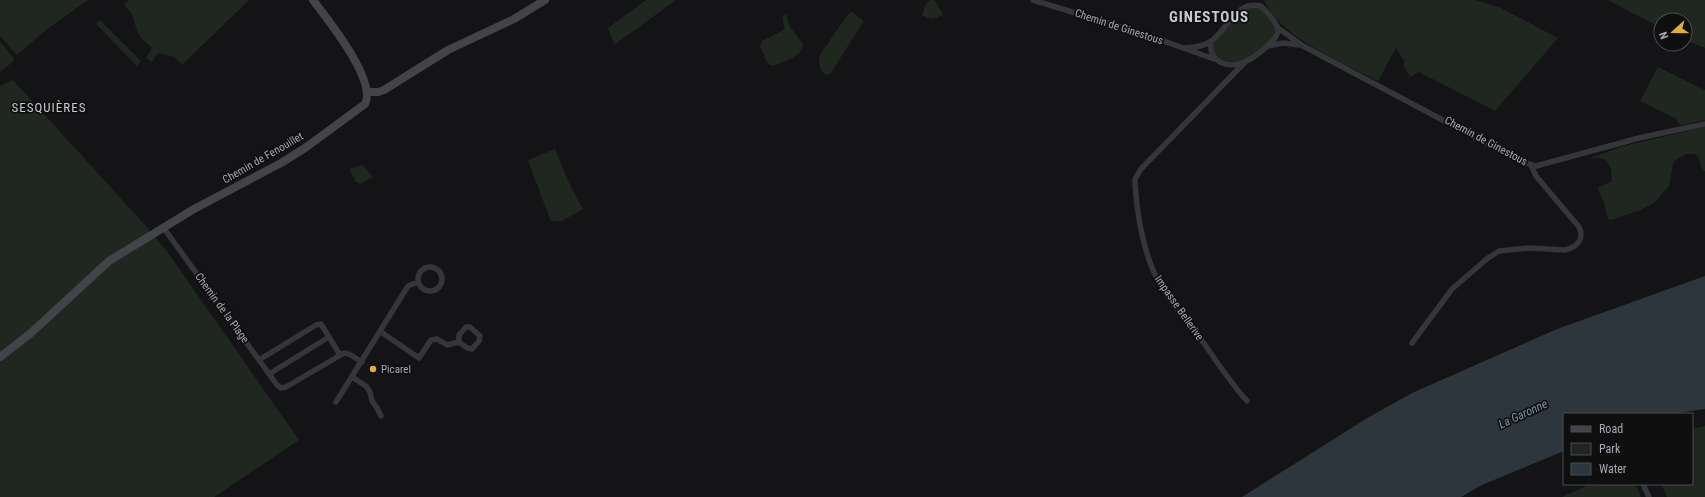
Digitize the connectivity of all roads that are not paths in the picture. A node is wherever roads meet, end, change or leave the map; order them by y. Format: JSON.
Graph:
{"nodes":[{"id":1,"x":313,"y":0,"type":"edge"},
{"id":2,"x":546,"y":0,"type":"edge"},
{"id":3,"x":1033,"y":0,"type":"edge"},
{"id":4,"x":1247,"y":0,"type":"edge"},
{"id":5,"x":1258,"y":0,"type":"edge"},
{"id":6,"x":1261,"y":6,"type":"junction"},
{"id":7,"x":1241,"y":8,"type":"junction"},
{"id":8,"x":1278,"y":28,"type":"junction"},
{"id":9,"x":1211,"y":41,"type":"junction"},
{"id":10,"x":1303,"y":46,"type":"junction"},
{"id":11,"x":1266,"y":47,"type":"junction"},
{"id":12,"x":1183,"y":48,"type":"junction"},
{"id":13,"x":1214,"y":59,"type":"junction"},
{"id":14,"x":1245,"y":62,"type":"junction"},
{"id":15,"x":1229,"y":64,"type":"junction"},
{"id":16,"x":1232,"y":74,"type":"junction"},
{"id":17,"x":367,"y":92,"type":"junction"},
{"id":18,"x":1705,"y":124,"type":"edge"},
{"id":19,"x":1531,"y":165,"type":"junction"},
{"id":20,"x":163,"y":227,"type":"junction"},
{"id":21,"x":418,"y":282,"type":"junction"},
{"id":22,"x":381,"y":332,"type":"junction"},
{"id":23,"x":329,"y":337,"type":"junction"},
{"id":24,"x":459,"y":342,"type":"dead end"},
{"id":25,"x":1412,"y":343,"type":"dead end"},
{"id":26,"x":340,"y":355,"type":"junction"},
{"id":27,"x":0,"y":356,"type":"edge"},
{"id":28,"x":259,"y":360,"type":"junction"},
{"id":29,"x":362,"y":362,"type":"junction"},
{"id":30,"x":269,"y":374,"type":"junction"},
{"id":31,"x":352,"y":377,"type":"junction"},
{"id":32,"x":1247,"y":401,"type":"dead end"},
{"id":33,"x":336,"y":402,"type":"dead end"},
{"id":34,"x":381,"y":416,"type":"dead end"},
{"id":35,"x":1643,"y":485,"type":"edge"},
{"id":36,"x":1649,"y":497,"type":"edge"}],
"edges":[{"from":1,"to":17,"type":"street"},
{"from":2,"to":17,"type":"street"},
{"from":3,"to":12,"type":"street","name":"Chemin de Ginestous"},
{"from":4,"to":7,"type":"street","name":"Chemin de Ginestous"},
{"from":5,"to":6,"type":"street","name":"Chemin de Ginestous"},
{"from":6,"to":7,"type":"street"},
{"from":6,"to":8,"type":"street","name":"Chemin de Ginestous"},
{"from":7,"to":9,"type":"street","name":"Chemin de Ginestous"},
{"from":8,"to":10,"type":"street","name":"Chemin de Ginestous"},
{"from":8,"to":11,"type":"street","name":"Chemin de Ginestous"},
{"from":9,"to":12,"type":"street","name":"Chemin de Ginestous"},
{"from":9,"to":13,"type":"street"},
{"from":10,"to":11,"type":"street","name":"Chemin de Ginestous"},
{"from":10,"to":19,"type":"street","name":"Chemin de Ginestous"},
{"from":11,"to":14,"type":"street","name":"Chemin de Ginestous"},
{"from":12,"to":13,"type":"street","name":"Chemin de Ginestous"},
{"from":13,"to":15,"type":"street","name":"Chemin de Ginestous"},
{"from":14,"to":15,"type":"street","name":"Chemin de Ginestous"},
{"from":14,"to":16,"type":"street","name":"Impasse Bellerive"},
{"from":15,"to":16,"type":"street"},
{"from":16,"to":32,"type":"street","name":"Impasse Bellerive"},
{"from":17,"to":20,"type":"street","name":"Chemin de Fenouillet"},
{"from":18,"to":19,"type":"street","name":"Chemin de Ginestous"},
{"from":19,"to":25,"type":"street"},
{"from":20,"to":27,"type":"street","name":"Chemin de Fenouillet"},
{"from":20,"to":28,"type":"street","name":"Chemin de la Plage"},
{"from":21,"to":21,"type":"street"},
{"from":21,"to":22,"type":"street"},
{"from":22,"to":24,"type":"street"},
{"from":22,"to":29,"type":"street"},
{"from":23,"to":26,"type":"street"},
{"from":23,"to":28,"type":"street"},
{"from":23,"to":30,"type":"street"},
{"from":26,"to":29,"type":"street"},
{"from":26,"to":30,"type":"street","name":"Chemin de la Plage"},
{"from":28,"to":30,"type":"street","name":"Chemin de la Plage"},
{"from":29,"to":31,"type":"street"},
{"from":31,"to":33,"type":"street"},
{"from":31,"to":34,"type":"street"},
{"from":35,"to":36,"type":"street"}]}
